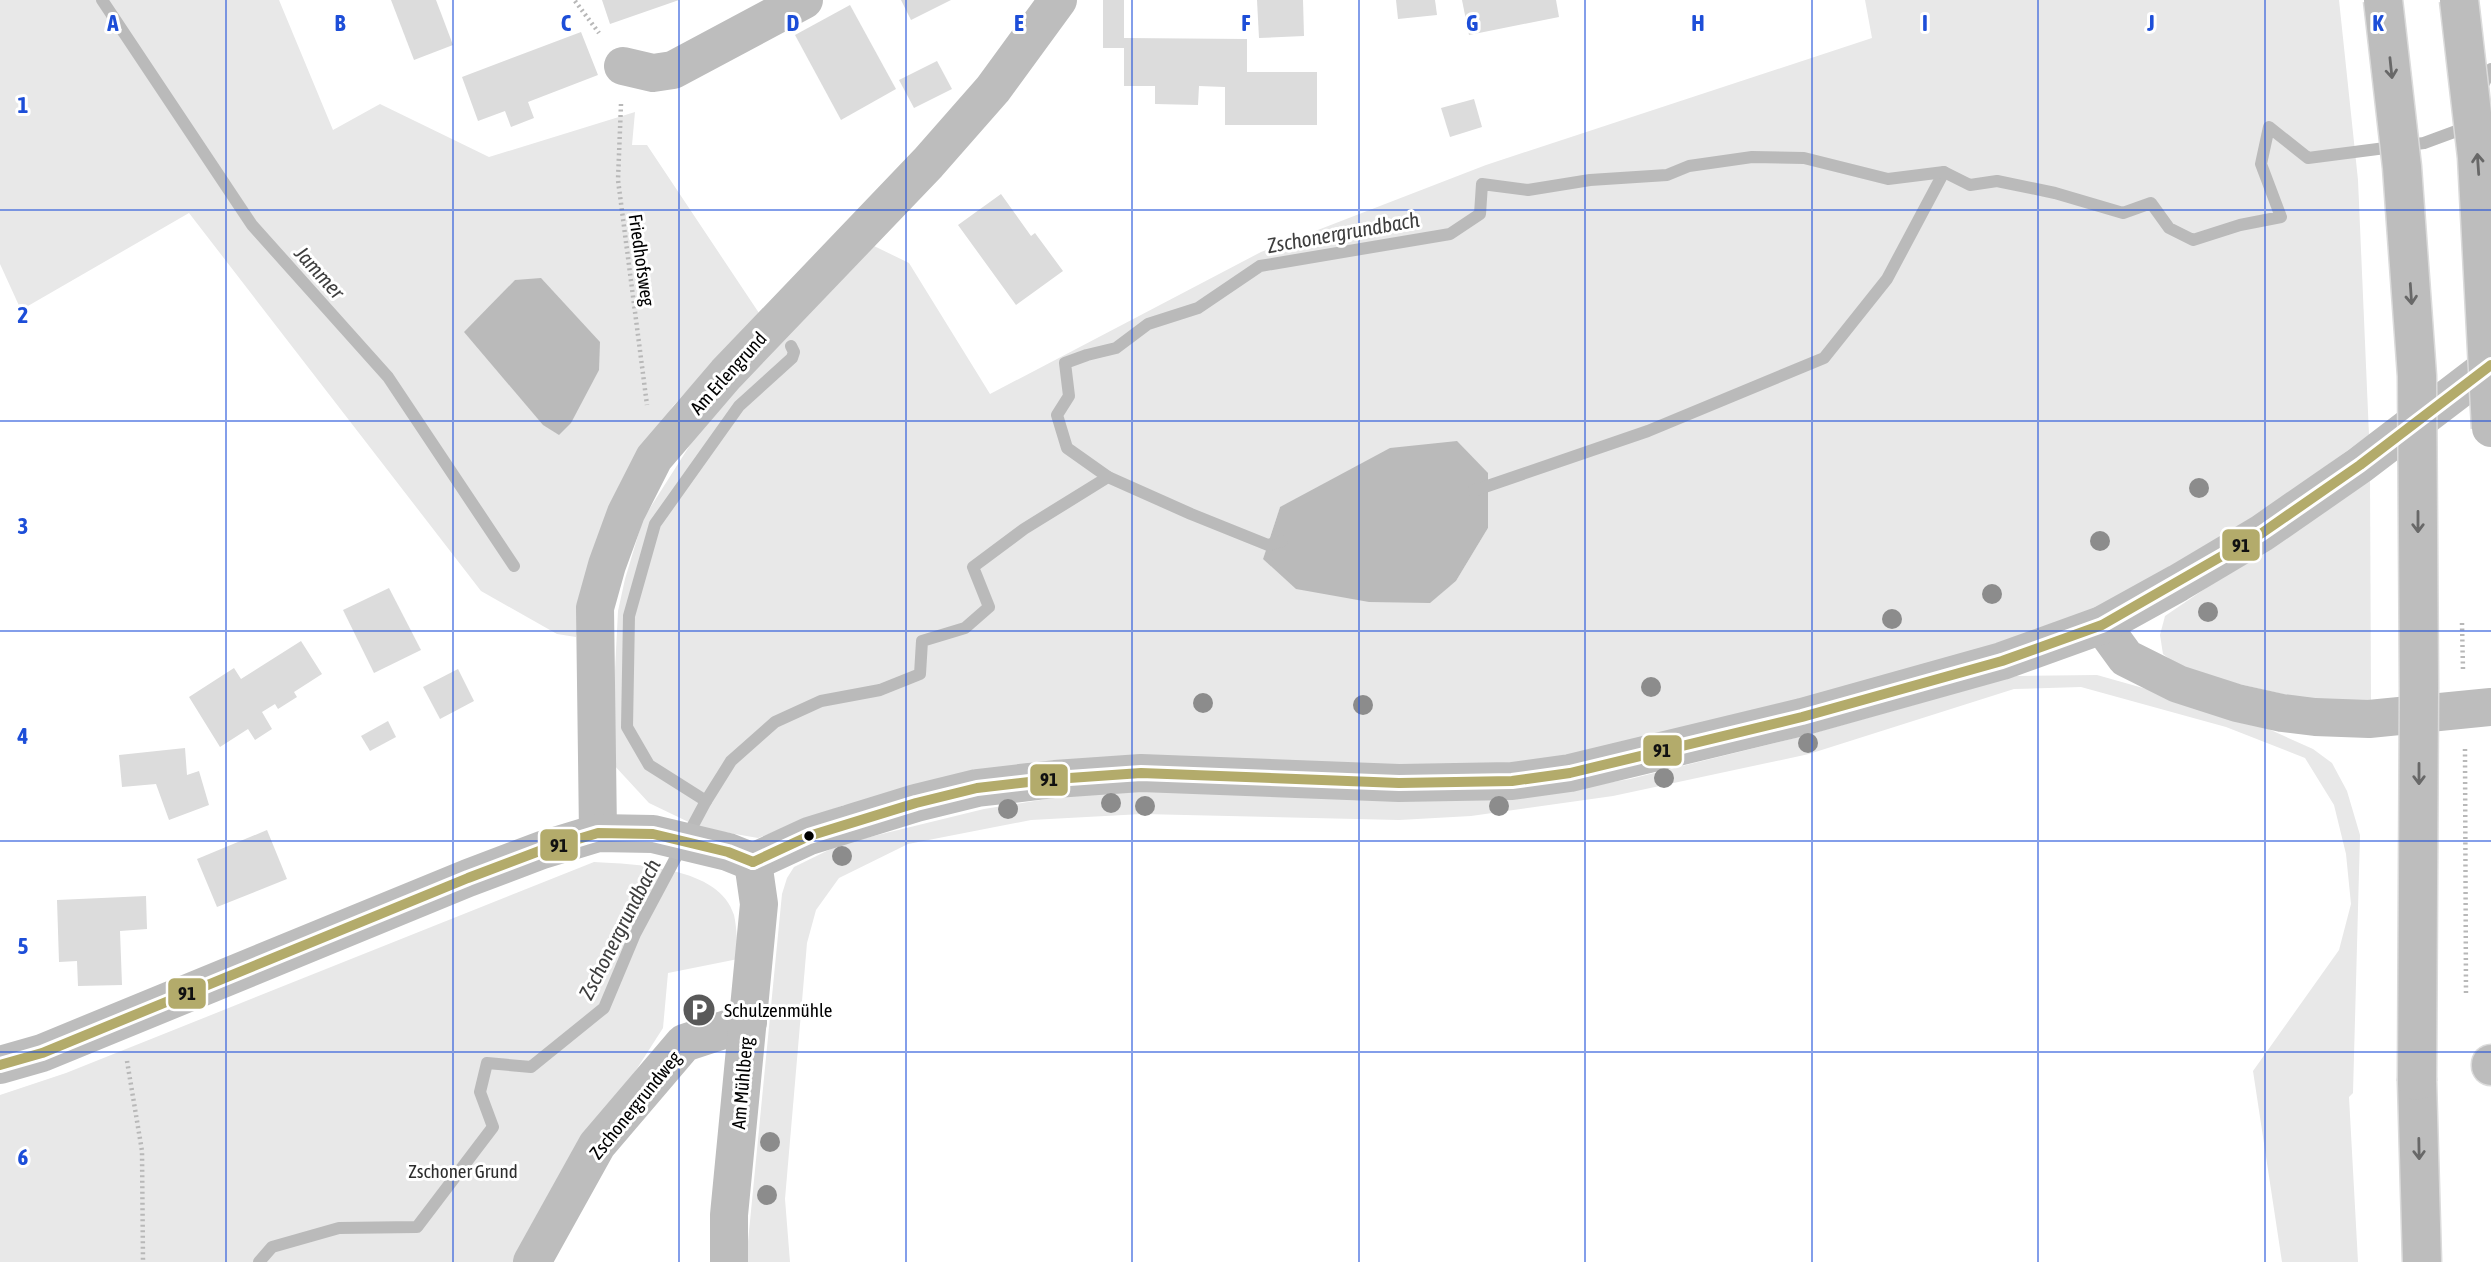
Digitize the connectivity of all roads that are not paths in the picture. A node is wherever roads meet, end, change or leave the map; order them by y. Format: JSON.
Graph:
{"nodes":[{"id":1,"x":804,"y":0,"type":"edge"},
{"id":2,"x":1058,"y":0,"type":"edge"},
{"id":3,"x":2383,"y":0,"type":"edge"},
{"id":4,"x":2459,"y":0,"type":"edge"},
{"id":5,"x":623,"y":66,"type":"road end"},
{"id":6,"x":2491,"y":365,"type":"edge"},
{"id":7,"x":2491,"y":428,"type":"edge"},
{"id":8,"x":2102,"y":625,"type":"junction"},
{"id":9,"x":2491,"y":707,"type":"edge"},
{"id":10,"x":598,"y":833,"type":"junction"},
{"id":11,"x":740,"y":857,"type":"junction"},
{"id":12,"x":748,"y":1022,"type":"junction"},
{"id":13,"x":0,"y":1065,"type":"edge"},
{"id":14,"x":533,"y":1262,"type":"edge"},
{"id":15,"x":729,"y":1262,"type":"edge"},
{"id":16,"x":2421,"y":1262,"type":"edge"}],
"edges":[{"from":1,"to":5,"type":"main road"},
{"from":2,"to":10,"type":"main road","name":"Am Erlengrund"},
{"from":3,"to":16,"type":"main road","one_way":true,"bridge":true},
{"from":7,"to":4,"type":"main road","one_way":true,"bridge":true},
{"from":6,"to":8,"type":"main road"},
{"from":8,"to":9,"type":"main road"},
{"from":8,"to":11,"type":"main road"},
{"from":10,"to":11,"type":"main road"},
{"from":10,"to":13,"type":"main road"},
{"from":11,"to":12,"type":"main road","name":"Am Mühlberg"},
{"from":12,"to":14,"type":"main road","name":"Zschonergrundweg"},
{"from":12,"to":15,"type":"main road","name":"Am Mühlberg"}]}
